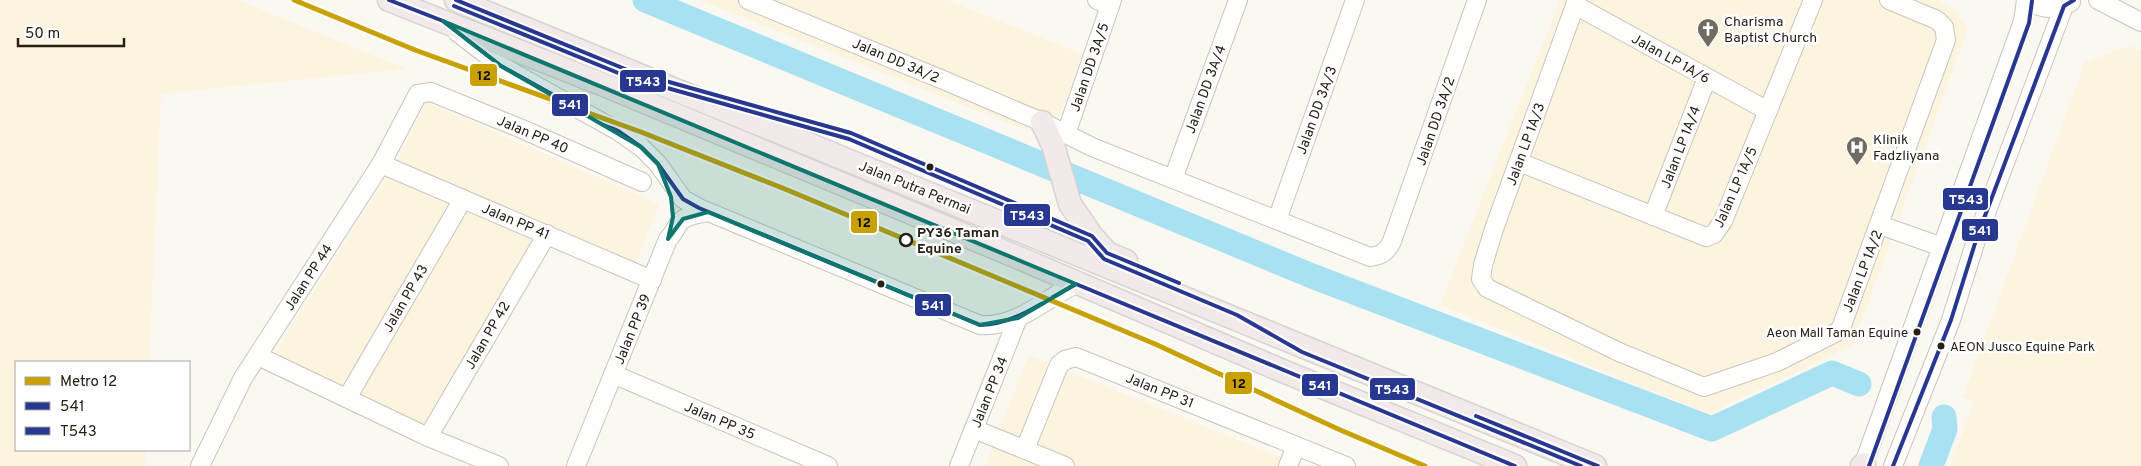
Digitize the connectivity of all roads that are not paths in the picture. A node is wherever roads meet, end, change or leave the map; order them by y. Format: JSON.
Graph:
{"nodes":[{"id":1,"x":389,"y":0,"type":"edge"},
{"id":2,"x":456,"y":0,"type":"edge"},
{"id":3,"x":748,"y":0,"type":"edge"},
{"id":4,"x":1238,"y":0,"type":"edge"},
{"id":5,"x":1355,"y":0,"type":"edge"},
{"id":6,"x":1477,"y":0,"type":"edge"},
{"id":7,"x":1813,"y":0,"type":"edge"},
{"id":8,"x":1889,"y":0,"type":"edge"},
{"id":9,"x":2026,"y":0,"type":"edge"},
{"id":10,"x":2030,"y":0,"type":"edge"},
{"id":11,"x":2098,"y":0,"type":"edge"},
{"id":12,"x":1106,"y":2,"type":"edge"},
{"id":13,"x":1576,"y":3,"type":"edge"},
{"id":14,"x":2069,"y":3,"type":"edge"},
{"id":15,"x":443,"y":22,"type":"junction"},
{"id":16,"x":2141,"y":22,"type":"edge"},
{"id":17,"x":1707,"y":78,"type":"junction"},
{"id":18,"x":422,"y":93,"type":"joint"},
{"id":19,"x":1768,"y":111,"type":"junction"},
{"id":20,"x":1042,"y":122,"type":"joint"},
{"id":21,"x":1060,"y":139,"type":"junction"},
{"id":22,"x":1519,"y":162,"type":"junction"},
{"id":23,"x":380,"y":164,"type":"junction"},
{"id":24,"x":658,"y":164,"type":"junction"},
{"id":25,"x":1173,"y":178,"type":"junction"},
{"id":26,"x":642,"y":182,"type":"dead end"},
{"id":27,"x":463,"y":199,"type":"junction"},
{"id":28,"x":708,"y":212,"type":"junction"},
{"id":29,"x":1653,"y":216,"type":"junction"},
{"id":30,"x":1277,"y":220,"type":"junction"},
{"id":31,"x":1880,"y":225,"type":"junction"},
{"id":32,"x":547,"y":234,"type":"junction"},
{"id":33,"x":668,"y":239,"type":"junction"},
{"id":34,"x":1942,"y":247,"type":"junction"},
{"id":35,"x":652,"y":280,"type":"junction"},
{"id":36,"x":1076,"y":284,"type":"junction"},
{"id":37,"x":1487,"y":288,"type":"joint"},
{"id":38,"x":1018,"y":318,"type":"junction"},
{"id":39,"x":1304,"y":346,"type":"junction"},
{"id":40,"x":258,"y":356,"type":"junction"},
{"id":41,"x":613,"y":374,"type":"junction"},
{"id":42,"x":347,"y":398,"type":"junction"},
{"id":43,"x":974,"y":429,"type":"junction"},
{"id":44,"x":428,"y":437,"type":"junction"},
{"id":45,"x":1296,"y":446,"type":"junction"},
{"id":46,"x":1025,"y":449,"type":"junction"},
{"id":47,"x":1595,"y":465,"type":"edge"},
{"id":48,"x":1863,"y":465,"type":"edge"},
{"id":49,"x":200,"y":466,"type":"edge"},
{"id":50,"x":500,"y":466,"type":"edge"},
{"id":51,"x":576,"y":466,"type":"edge"},
{"id":52,"x":828,"y":466,"type":"edge"},
{"id":53,"x":959,"y":466,"type":"edge"},
{"id":54,"x":1066,"y":466,"type":"edge"},
{"id":55,"x":1288,"y":466,"type":"edge"},
{"id":56,"x":1346,"y":466,"type":"edge"},
{"id":57,"x":1515,"y":466,"type":"edge"},
{"id":58,"x":1893,"y":466,"type":"edge"}],
"edges":[{"from":1,"to":15,"type":"main road","name":"Jalan Putra Permai"},
{"from":2,"to":39,"type":"main road","name":"Jalan Putra Permai"},
{"from":3,"to":20,"type":"street","name":"Jalan DD 3A/2"},
{"from":4,"to":25,"type":"street","name":"Jalan DD 3A/4"},
{"from":5,"to":30,"type":"street","name":"Jalan DD 3A/3"},
{"from":6,"to":30,"type":"street","name":"Jalan DD 3A/2"},
{"from":7,"to":19,"type":"street","name":"Jalan LP 1A/5"},
{"from":8,"to":31,"type":"street","name":"Jalan LP 1A/2"},
{"from":9,"to":34,"type":"street"},
{"from":10,"to":14,"type":"street"},
{"from":11,"to":16,"type":"street"},
{"from":12,"to":21,"type":"street","name":"Jalan DD 3A/5"},
{"from":13,"to":17,"type":"street","name":"Jalan LP 1A/6"},
{"from":13,"to":22,"type":"street","name":"Jalan LP 1A/3"},
{"from":14,"to":58,"type":"street"},
{"from":15,"to":24,"type":"street"},
{"from":15,"to":36,"type":"main road","name":"Jalan Putra Permai"},
{"from":17,"to":19,"type":"street","name":"Jalan LP 1A/6"},
{"from":17,"to":29,"type":"street","name":"Jalan LP 1A/4"},
{"from":18,"to":23,"type":"street","name":"Jalan PP 44"},
{"from":18,"to":26,"type":"street","name":"Jalan PP 40"},
{"from":19,"to":29,"type":"street","name":"Jalan LP 1A/5"},
{"from":20,"to":21,"type":"main road"},
{"from":21,"to":25,"type":"street"},
{"from":21,"to":39,"type":"main road"},
{"from":22,"to":29,"type":"street","name":"Jalan LP 1A/5"},
{"from":22,"to":37,"type":"street","name":"Jalan LP 1A/3"},
{"from":23,"to":27,"type":"street","name":"Jalan PP 41"},
{"from":23,"to":40,"type":"street","name":"Jalan PP 44"},
{"from":24,"to":28,"type":"street"},
{"from":24,"to":33,"type":"street"},
{"from":25,"to":30,"type":"street"},
{"from":27,"to":32,"type":"street","name":"Jalan PP 41"},
{"from":27,"to":42,"type":"street","name":"Jalan PP 43"},
{"from":28,"to":33,"type":"street","name":"Jalan PP 39"},
{"from":28,"to":38,"type":"street"},
{"from":31,"to":34,"type":"street"},
{"from":31,"to":37,"type":"street","name":"Jalan LP 1A/2"},
{"from":32,"to":35,"type":"street","name":"Jalan PP 41"},
{"from":32,"to":44,"type":"street","name":"Jalan PP 42"},
{"from":33,"to":35,"type":"street","name":"Jalan PP 39"},
{"from":34,"to":48,"type":"street"},
{"from":35,"to":41,"type":"street","name":"Jalan PP 39"},
{"from":36,"to":38,"type":"street"},
{"from":36,"to":57,"type":"main road","name":"Jalan Putra Permai"},
{"from":38,"to":43,"type":"street","name":"Jalan PP 34"},
{"from":39,"to":47,"type":"main road","name":"Jalan Putra Permai"},
{"from":40,"to":42,"type":"street"},
{"from":40,"to":49,"type":"street","name":"Jalan PP 44"},
{"from":41,"to":51,"type":"street","name":"Jalan PP 39"},
{"from":41,"to":52,"type":"street","name":"Jalan PP 35"},
{"from":42,"to":44,"type":"street"},
{"from":43,"to":46,"type":"street"},
{"from":43,"to":53,"type":"street","name":"Jalan PP 34"},
{"from":44,"to":50,"type":"street"},
{"from":45,"to":46,"type":"street","name":"Jalan PP 31"},
{"from":45,"to":55,"type":"street"},
{"from":45,"to":56,"type":"street","name":"Jalan PP 31"},
{"from":46,"to":54,"type":"street"}]}
